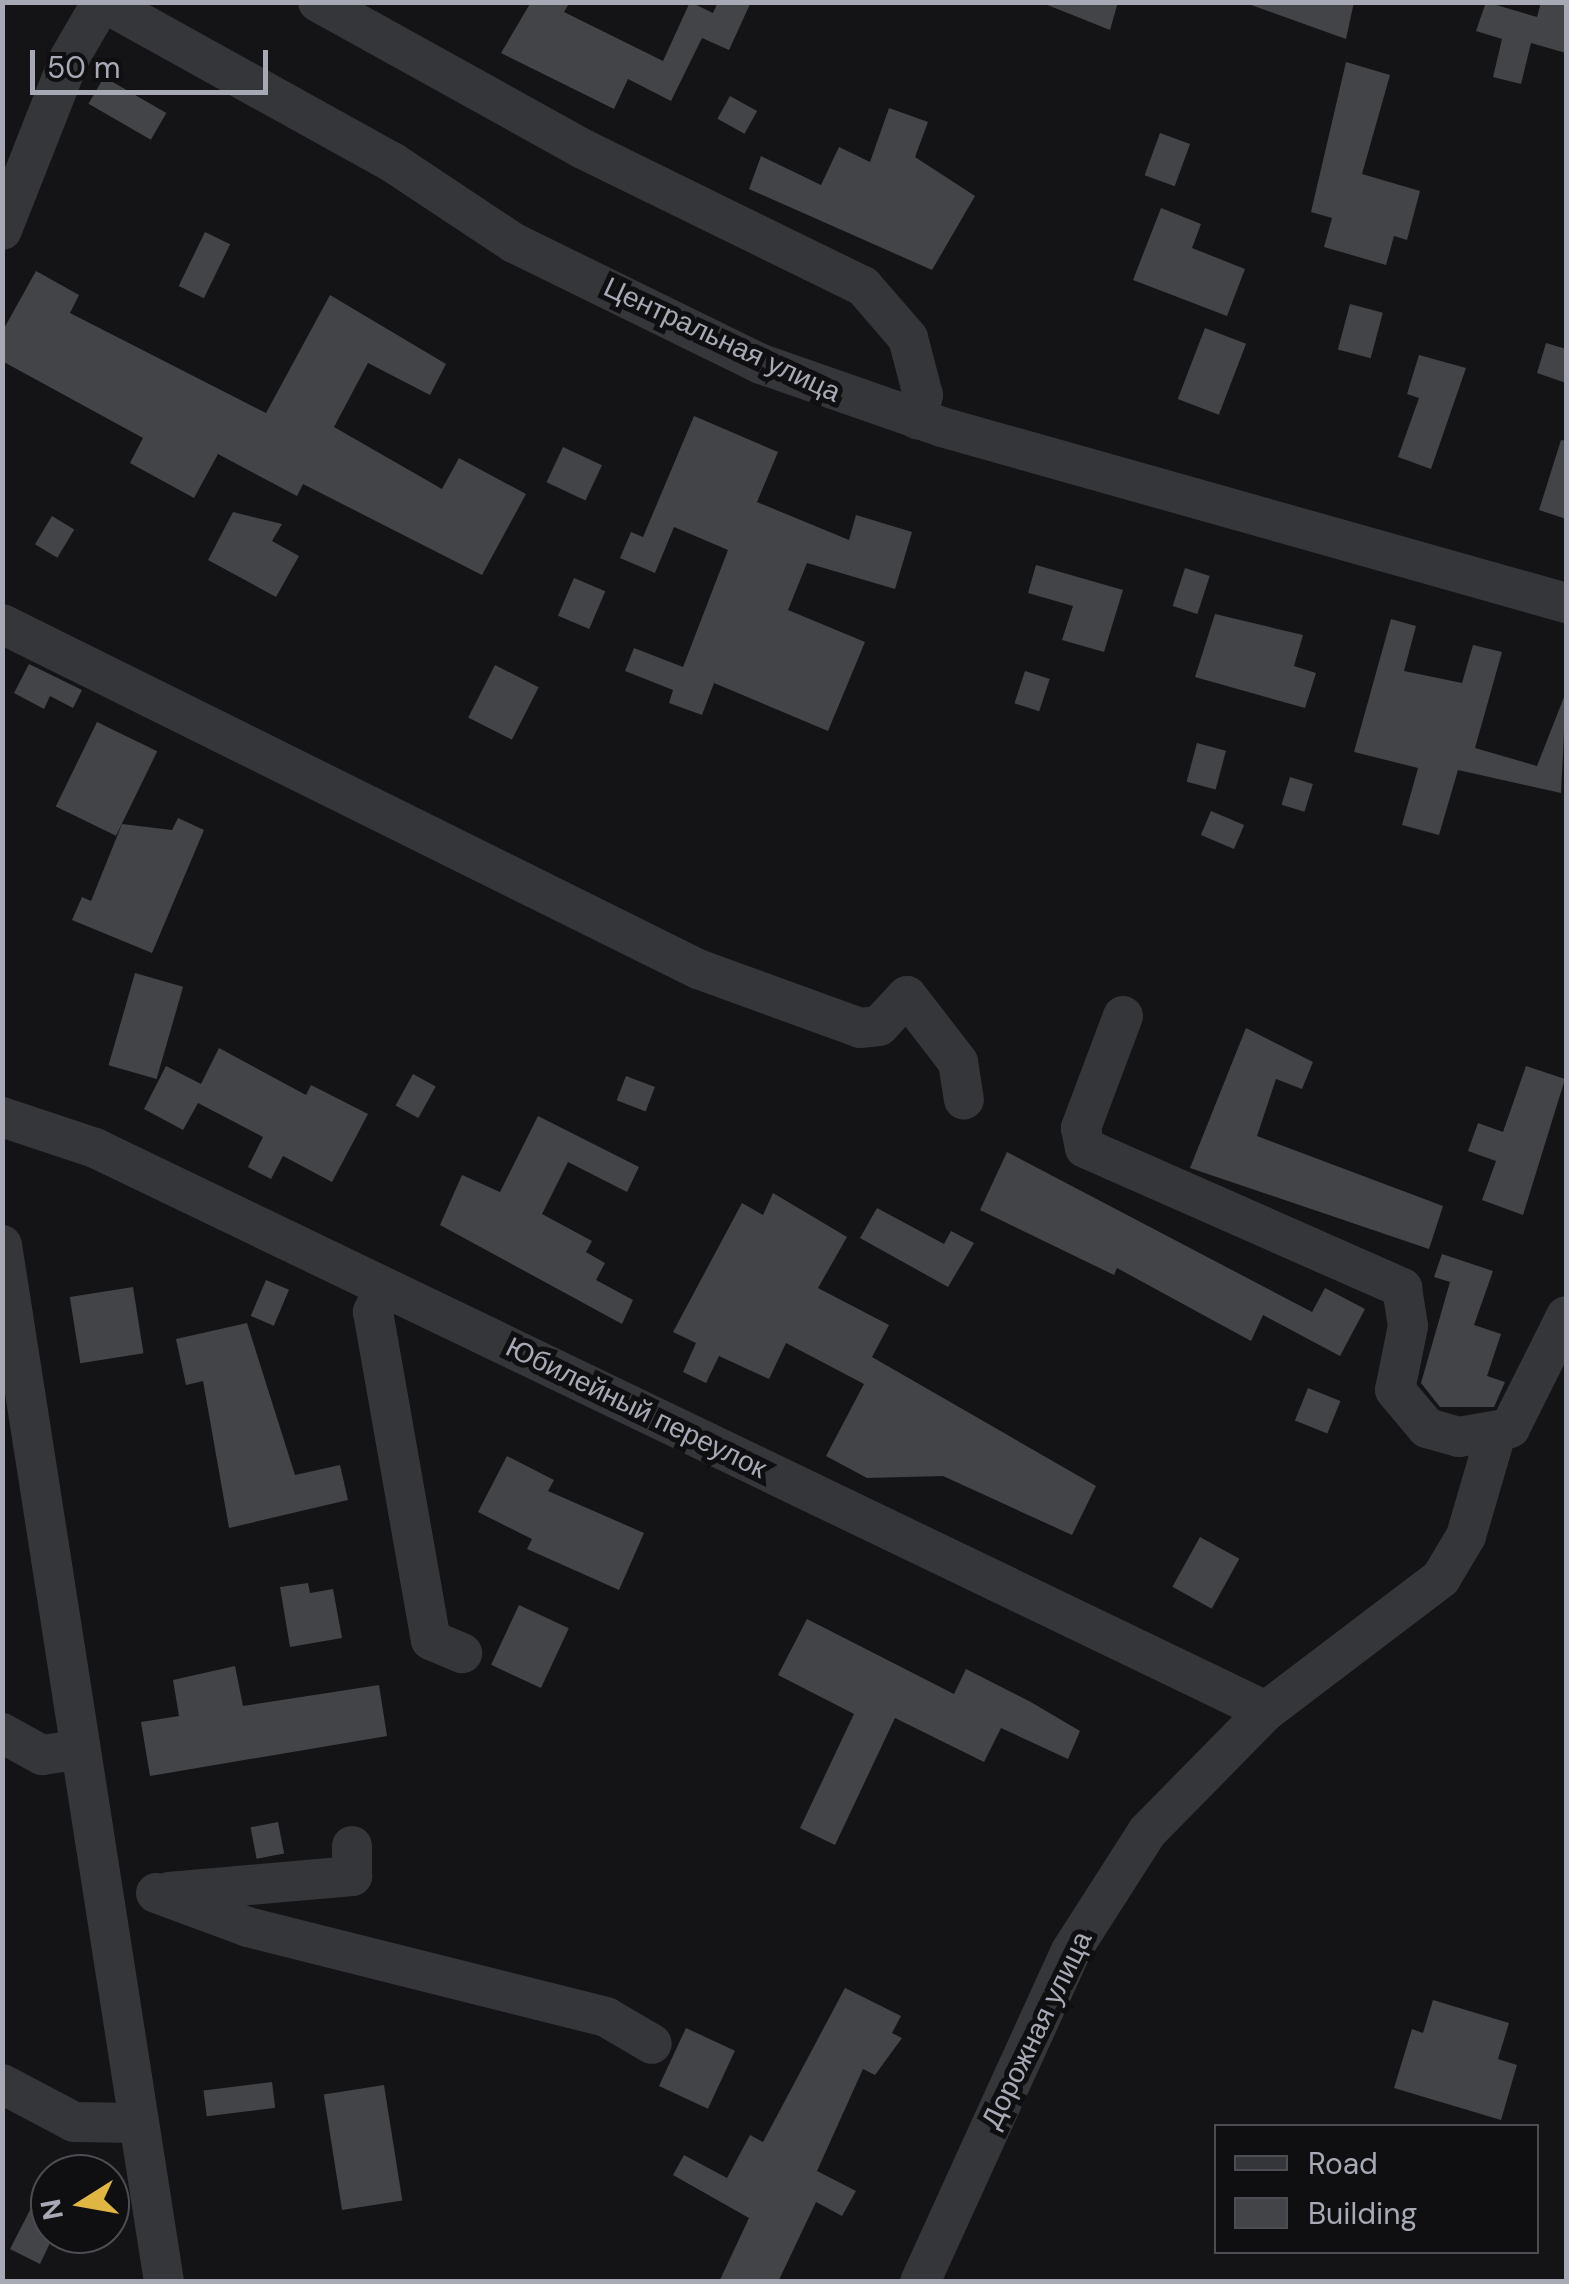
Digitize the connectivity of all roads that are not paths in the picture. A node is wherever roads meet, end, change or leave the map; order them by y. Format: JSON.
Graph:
{"nodes":[{"id":1,"x":102,"y":2,"type":"edge"},
{"id":2,"x":318,"y":2,"type":"edge"},
{"id":3,"x":2,"y":230,"type":"edge"},
{"id":4,"x":917,"y":420,"type":"junction"},
{"id":5,"x":1566,"y":603,"type":"edge"},
{"id":6,"x":2,"y":624,"type":"edge"},
{"id":7,"x":1123,"y":1016,"type":"dead end"},
{"id":8,"x":964,"y":1100,"type":"dead end"},
{"id":9,"x":2,"y":1117,"type":"edge"},
{"id":10,"x":2,"y":1245,"type":"edge"},
{"id":11,"x":385,"y":1288,"type":"junction"},
{"id":12,"x":1566,"y":1316,"type":"edge"},
{"id":13,"x":1495,"y":1436,"type":"junction"},
{"id":14,"x":462,"y":1654,"type":"dead end"},
{"id":15,"x":1266,"y":1711,"type":"junction"},
{"id":16,"x":2,"y":1733,"type":"edge"},
{"id":17,"x":76,"y":1750,"type":"junction"},
{"id":18,"x":352,"y":1846,"type":"dead end"},
{"id":19,"x":156,"y":1893,"type":"junction"},
{"id":20,"x":101,"y":1902,"type":"junction"},
{"id":21,"x":652,"y":2044,"type":"dead end"},
{"id":22,"x":2,"y":2084,"type":"edge"},
{"id":23,"x":135,"y":2123,"type":"junction"},
{"id":24,"x":164,"y":2282,"type":"edge"},
{"id":25,"x":920,"y":2282,"type":"edge"}],
"edges":[{"from":1,"to":3,"type":"street"},
{"from":1,"to":4,"type":"street","name":"Центральная улица"},
{"from":2,"to":4,"type":"street"},
{"from":4,"to":5,"type":"street","name":"Центральная улица"},
{"from":6,"to":8,"type":"street"},
{"from":7,"to":13,"type":"street"},
{"from":9,"to":11,"type":"street","name":"Юбилейный переулок"},
{"from":10,"to":17,"type":"street"},
{"from":11,"to":14,"type":"street"},
{"from":11,"to":15,"type":"street","name":"Юбилейный переулок"},
{"from":12,"to":13,"type":"street"},
{"from":13,"to":15,"type":"street","name":"Дорожная улица"},
{"from":15,"to":25,"type":"street","name":"Дорожная улица"},
{"from":16,"to":17,"type":"street"},
{"from":17,"to":20,"type":"street"},
{"from":18,"to":19,"type":"street"},
{"from":19,"to":20,"type":"street"},
{"from":19,"to":21,"type":"street"},
{"from":20,"to":23,"type":"street"},
{"from":22,"to":23,"type":"street"},
{"from":23,"to":24,"type":"street"}]}
